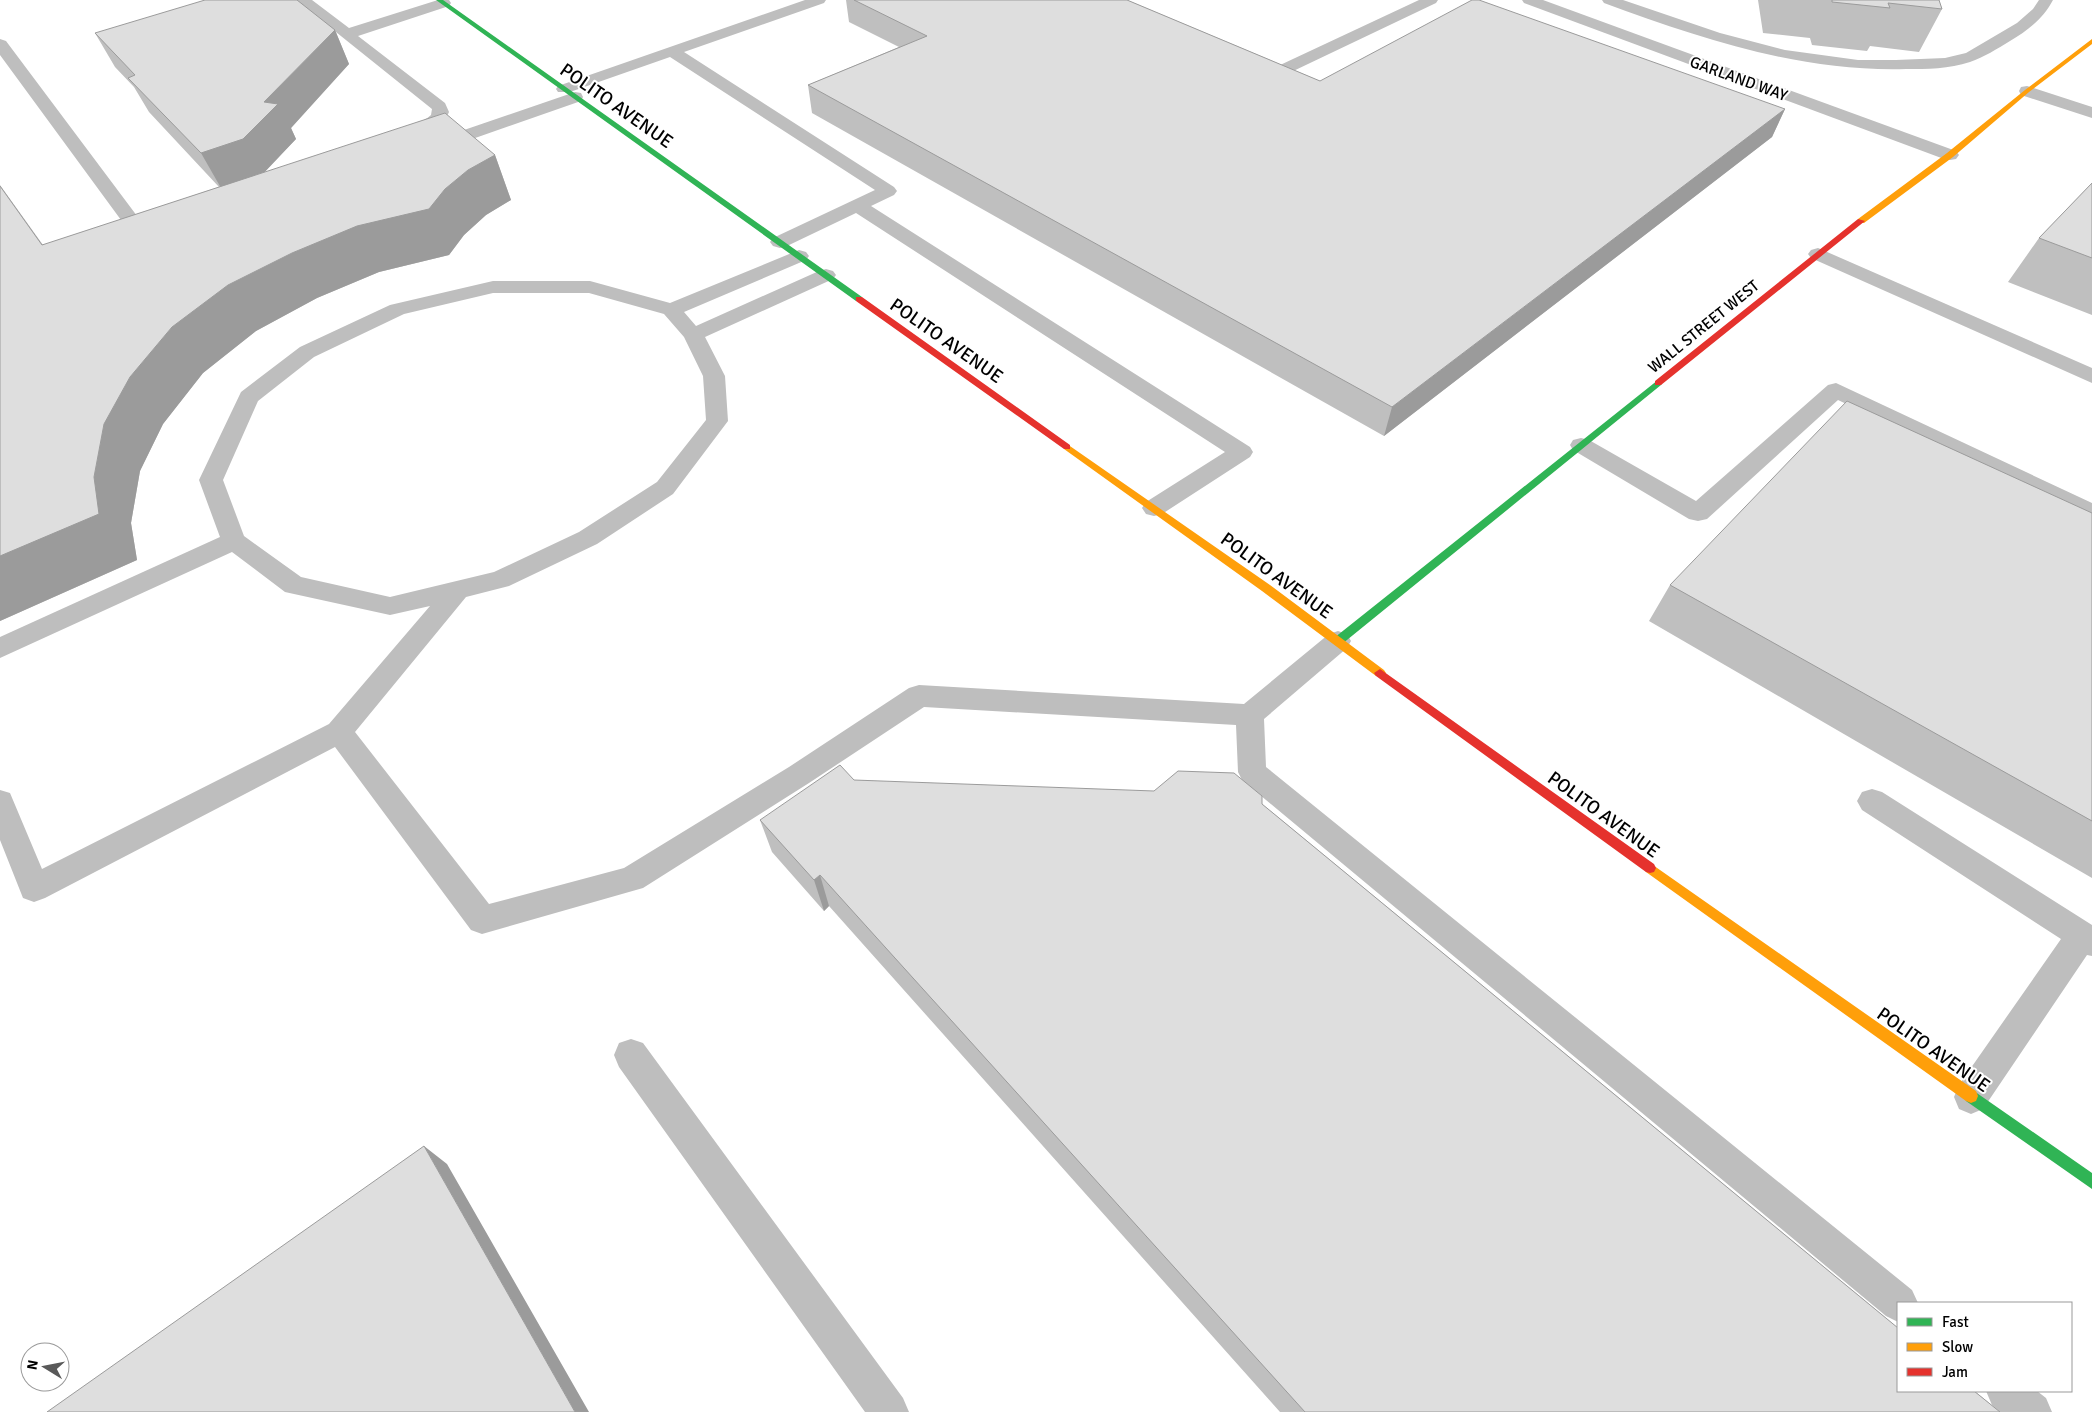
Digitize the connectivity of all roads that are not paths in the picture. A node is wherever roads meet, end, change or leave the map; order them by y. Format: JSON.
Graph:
{"nodes":[{"id":1,"x":303,"y":0,"type":"edge"},
{"id":2,"x":819,"y":0,"type":"edge"},
{"id":3,"x":1431,"y":0,"type":"edge"},
{"id":4,"x":1529,"y":0,"type":"edge"},
{"id":5,"x":1609,"y":0,"type":"edge"},
{"id":6,"x":2046,"y":0,"type":"edge"},
{"id":7,"x":441,"y":2,"type":"edge"},
{"id":8,"x":347,"y":34,"type":"junction"},
{"id":9,"x":2092,"y":41,"type":"edge"},
{"id":10,"x":0,"y":45,"type":"edge"},
{"id":11,"x":671,"y":51,"type":"junction"},
{"id":12,"x":1233,"y":61,"type":"edge"},
{"id":13,"x":2027,"y":91,"type":"junction"},
{"id":14,"x":570,"y":93,"type":"junction"},
{"id":15,"x":2092,"y":113,"type":"edge"},
{"id":16,"x":395,"y":137,"type":"edge"},
{"id":17,"x":418,"y":152,"type":"edge"},
{"id":18,"x":1950,"y":156,"type":"junction"},
{"id":19,"x":856,"y":205,"type":"junction"},
{"id":20,"x":154,"y":220,"type":"edge"},
{"id":21,"x":135,"y":226,"type":"junction"},
{"id":22,"x":168,"y":239,"type":"edge"},
{"id":23,"x":780,"y":242,"type":"junction"},
{"id":24,"x":1818,"y":254,"type":"junction"},
{"id":25,"x":799,"y":256,"type":"junction"},
{"id":26,"x":826,"y":275,"type":"junction"},
{"id":27,"x":671,"y":310,"type":"junction"},
{"id":28,"x":693,"y":335,"type":"junction"},
{"id":29,"x":2092,"y":376,"type":"edge"},
{"id":30,"x":1581,"y":445,"type":"junction"},
{"id":31,"x":1154,"y":508,"type":"junction"},
{"id":32,"x":2092,"y":513,"type":"edge"},
{"id":33,"x":234,"y":541,"type":"junction"},
{"id":34,"x":458,"y":590,"type":"junction"},
{"id":35,"x":1338,"y":641,"type":"junction"},
{"id":36,"x":0,"y":648,"type":"edge"},
{"id":37,"x":1250,"y":715,"type":"junction"},
{"id":38,"x":339,"y":732,"type":"junction"},
{"id":39,"x":1872,"y":801,"type":"dead end"},
{"id":40,"x":0,"y":802,"type":"edge"},
{"id":41,"x":2087,"y":939,"type":"edge"},
{"id":42,"x":630,"y":1054,"type":"dead end"},
{"id":43,"x":1971,"y":1097,"type":"junction"},
{"id":44,"x":2092,"y":1182,"type":"edge"},
{"id":45,"x":1898,"y":1302,"type":"edge"},
{"id":46,"x":2007,"y":1392,"type":"edge"},
{"id":47,"x":889,"y":1412,"type":"edge"},
{"id":48,"x":2032,"y":1412,"type":"edge"}],
"edges":[{"from":1,"to":8,"type":"street"},
{"from":2,"to":11,"type":"street"},
{"from":3,"to":12,"type":"street"},
{"from":4,"to":18,"type":"street","name":"GARLAND WAY"},
{"from":5,"to":6,"type":"street"},
{"from":7,"to":8,"type":"street"},
{"from":7,"to":14,"type":"street","name":"POLITO AVENUE"},
{"from":8,"to":16,"type":"street"},
{"from":9,"to":13,"type":"street","name":"WALL STREET WEST"},
{"from":10,"to":21,"type":"street"},
{"from":11,"to":14,"type":"street"},
{"from":11,"to":19,"type":"street"},
{"from":13,"to":15,"type":"street"},
{"from":13,"to":18,"type":"street","name":"WALL STREET WEST"},
{"from":14,"to":17,"type":"street"},
{"from":14,"to":23,"type":"street","name":"POLITO AVENUE"},
{"from":18,"to":24,"type":"street","name":"WALL STREET WEST"},
{"from":19,"to":23,"type":"street"},
{"from":19,"to":31,"type":"street"},
{"from":20,"to":21,"type":"street"},
{"from":21,"to":22,"type":"street"},
{"from":23,"to":25,"type":"street","name":"POLITO AVENUE"},
{"from":24,"to":29,"type":"street"},
{"from":24,"to":30,"type":"street","name":"WALL STREET WEST"},
{"from":25,"to":26,"type":"street","name":"POLITO AVENUE"},
{"from":25,"to":27,"type":"street"},
{"from":26,"to":28,"type":"street"},
{"from":26,"to":31,"type":"street","name":"POLITO AVENUE"},
{"from":27,"to":28,"type":"street"},
{"from":27,"to":33,"type":"street"},
{"from":28,"to":34,"type":"street"},
{"from":30,"to":32,"type":"street"},
{"from":30,"to":35,"type":"street","name":"WALL STREET WEST"},
{"from":31,"to":35,"type":"street","name":"POLITO AVENUE"},
{"from":33,"to":34,"type":"street"},
{"from":33,"to":36,"type":"street"},
{"from":34,"to":38,"type":"street"},
{"from":35,"to":37,"type":"street"},
{"from":35,"to":43,"type":"street","name":"POLITO AVENUE"},
{"from":37,"to":38,"type":"street"},
{"from":37,"to":45,"type":"street"},
{"from":38,"to":40,"type":"street"},
{"from":39,"to":41,"type":"street"},
{"from":41,"to":43,"type":"street"},
{"from":42,"to":47,"type":"street"},
{"from":43,"to":44,"type":"street","name":"POLITO AVENUE"},
{"from":46,"to":48,"type":"street"}]}
